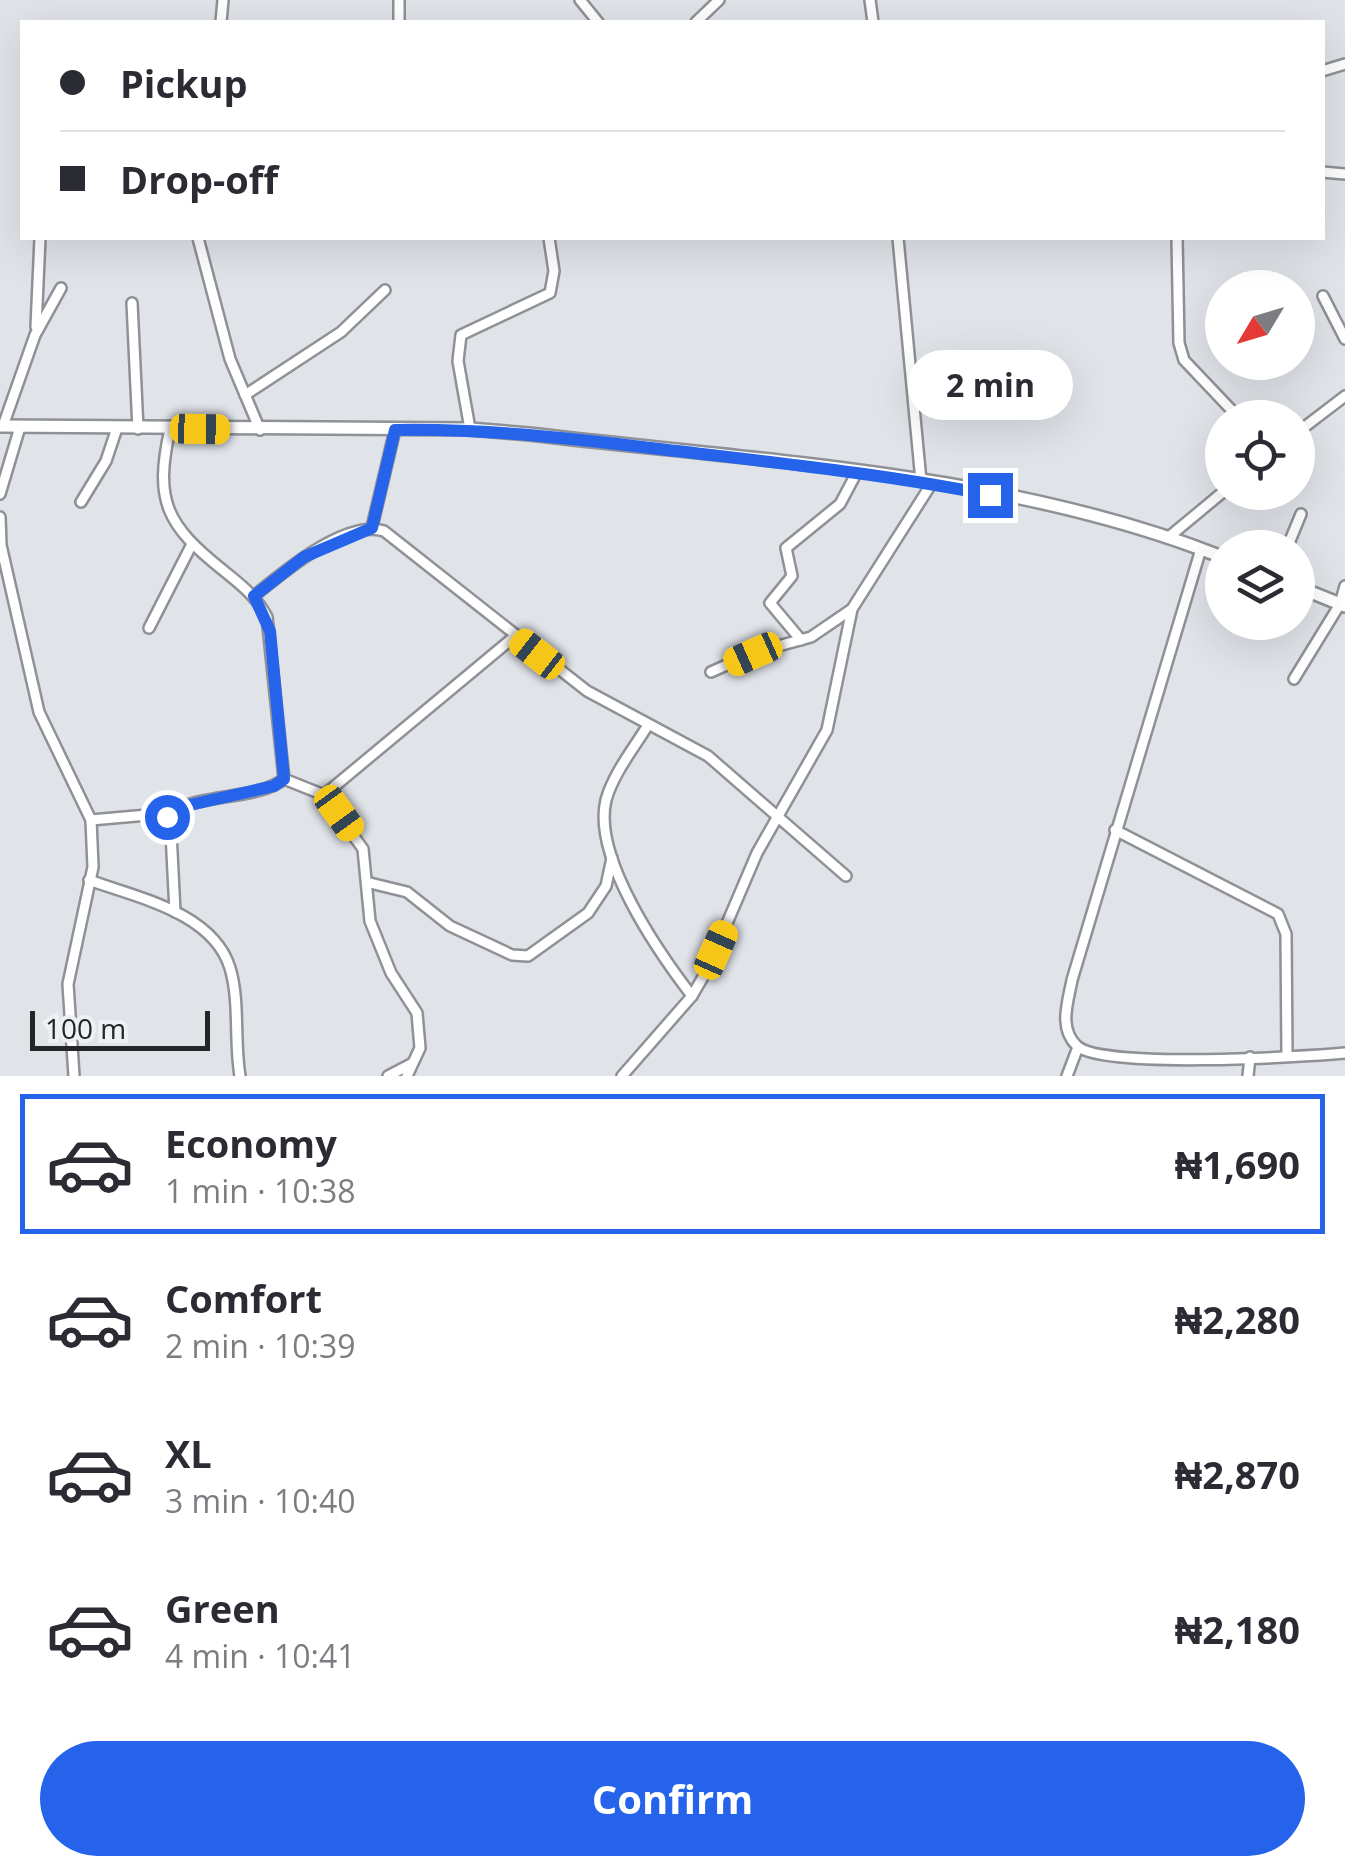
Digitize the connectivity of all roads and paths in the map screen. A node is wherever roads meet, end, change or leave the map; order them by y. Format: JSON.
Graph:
{"nodes":[{"id":1,"x":580,"y":0,"type":"edge"},
{"id":2,"x":719,"y":0,"type":"edge"},
{"id":3,"x":596,"y":20,"type":"edge"},
{"id":4,"x":698,"y":20,"type":"edge"},
{"id":5,"x":40,"y":240,"type":"edge"},
{"id":6,"x":198,"y":240,"type":"edge"},
{"id":7,"x":549,"y":240,"type":"edge"},
{"id":8,"x":898,"y":240,"type":"edge"},
{"id":9,"x":1177,"y":240,"type":"edge"},
{"id":10,"x":61,"y":288,"type":"dead end"},
{"id":11,"x":385,"y":290,"type":"dead end"},
{"id":12,"x":1324,"y":296,"type":"dead end"},
{"id":13,"x":132,"y":303,"type":"dead end"},
{"id":14,"x":35,"y":335,"type":"junction"},
{"id":15,"x":1345,"y":339,"type":"edge"},
{"id":16,"x":245,"y":395,"type":"junction"},
{"id":17,"x":1345,"y":396,"type":"edge"},
{"id":18,"x":1222,"y":400,"type":"edge"},
{"id":19,"x":1315,"y":419,"type":"edge"},
{"id":20,"x":1,"y":426,"type":"edge"},
{"id":21,"x":20,"y":427,"type":"junction"},
{"id":22,"x":117,"y":428,"type":"junction"},
{"id":23,"x":138,"y":429,"type":"junction"},
{"id":24,"x":170,"y":429,"type":"junction"},
{"id":25,"x":470,"y":429,"type":"junction"},
{"id":26,"x":260,"y":430,"type":"junction"},
{"id":27,"x":395,"y":430,"type":"junction"},
{"id":28,"x":857,"y":472,"type":"junction"},
{"id":29,"x":927,"y":482,"type":"junction"},
{"id":30,"x":0,"y":494,"type":"edge"},
{"id":31,"x":81,"y":502,"type":"dead end"},
{"id":32,"x":1205,"y":507,"type":"edge"},
{"id":33,"x":1300,"y":514,"type":"dead end"},
{"id":34,"x":0,"y":517,"type":"edge"},
{"id":35,"x":372,"y":528,"type":"junction"},
{"id":36,"x":1294,"y":530,"type":"edge"},
{"id":37,"x":1170,"y":536,"type":"junction"},
{"id":38,"x":192,"y":544,"type":"junction"},
{"id":39,"x":1201,"y":548,"type":"junction"},
{"id":40,"x":1205,"y":550,"type":"edge"},
{"id":41,"x":10,"y":582,"type":"junction"},
{"id":42,"x":1345,"y":586,"type":"edge"},
{"id":43,"x":0,"y":590,"type":"edge"},
{"id":44,"x":1315,"y":594,"type":"edge"},
{"id":45,"x":254,"y":596,"type":"junction"},
{"id":46,"x":1342,"y":605,"type":"edge"},
{"id":47,"x":852,"y":609,"type":"junction"},
{"id":48,"x":150,"y":628,"type":"dead end"},
{"id":49,"x":514,"y":636,"type":"junction"},
{"id":50,"x":801,"y":640,"type":"junction"},
{"id":51,"x":711,"y":672,"type":"dead end"},
{"id":52,"x":1294,"y":679,"type":"dead end"},
{"id":53,"x":648,"y":725,"type":"junction"},
{"id":54,"x":284,"y":779,"type":"junction"},
{"id":55,"x":324,"y":796,"type":"junction"},
{"id":56,"x":170,"y":812,"type":"junction"},
{"id":57,"x":92,"y":820,"type":"junction"},
{"id":58,"x":779,"y":820,"type":"junction"},
{"id":59,"x":1115,"y":830,"type":"junction"},
{"id":60,"x":612,"y":858,"type":"junction"},
{"id":61,"x":846,"y":876,"type":"dead end"},
{"id":62,"x":89,"y":880,"type":"junction"},
{"id":63,"x":370,"y":884,"type":"junction"},
{"id":64,"x":175,"y":912,"type":"junction"},
{"id":65,"x":692,"y":996,"type":"junction"},
{"id":66,"x":1078,"y":1047,"type":"junction"},
{"id":67,"x":1345,"y":1053,"type":"edge"},
{"id":68,"x":1287,"y":1056,"type":"junction"},
{"id":69,"x":1250,"y":1058,"type":"junction"},
{"id":70,"x":411,"y":1064,"type":"junction"},
{"id":71,"x":74,"y":1076,"type":"edge"},
{"id":72,"x":240,"y":1076,"type":"edge"},
{"id":73,"x":388,"y":1076,"type":"edge"},
{"id":74,"x":407,"y":1076,"type":"edge"},
{"id":75,"x":622,"y":1076,"type":"edge"},
{"id":76,"x":1067,"y":1076,"type":"edge"},
{"id":77,"x":1248,"y":1076,"type":"edge"}],
"edges":[{"from":1,"to":3,"type":"street"},
{"from":2,"to":4,"type":"street"},
{"from":5,"to":14,"type":"street"},
{"from":6,"to":16,"type":"street"},
{"from":7,"to":25,"type":"street"},
{"from":8,"to":29,"type":"street"},
{"from":9,"to":18,"type":"street"},
{"from":10,"to":14,"type":"street"},
{"from":11,"to":16,"type":"street"},
{"from":12,"to":15,"type":"street"},
{"from":13,"to":23,"type":"street"},
{"from":14,"to":20,"type":"street"},
{"from":16,"to":26,"type":"street"},
{"from":17,"to":19,"type":"street"},
{"from":20,"to":21,"type":"street"},
{"from":21,"to":22,"type":"street"},
{"from":21,"to":30,"type":"street"},
{"from":22,"to":23,"type":"street"},
{"from":22,"to":31,"type":"street"},
{"from":23,"to":24,"type":"street"},
{"from":24,"to":26,"type":"street"},
{"from":24,"to":38,"type":"street"},
{"from":25,"to":27,"type":"street"},
{"from":25,"to":28,"type":"street"},
{"from":26,"to":27,"type":"street"},
{"from":27,"to":35,"type":"street"},
{"from":28,"to":29,"type":"street"},
{"from":28,"to":50,"type":"street"},
{"from":29,"to":37,"type":"street"},
{"from":29,"to":47,"type":"street"},
{"from":32,"to":37,"type":"street"},
{"from":33,"to":36,"type":"street"},
{"from":34,"to":41,"type":"street"},
{"from":35,"to":45,"type":"street"},
{"from":35,"to":49,"type":"street"},
{"from":37,"to":39,"type":"street"},
{"from":38,"to":45,"type":"street"},
{"from":38,"to":48,"type":"street"},
{"from":39,"to":40,"type":"street"},
{"from":39,"to":59,"type":"street"},
{"from":41,"to":43,"type":"street"},
{"from":41,"to":57,"type":"street"},
{"from":42,"to":46,"type":"street"},
{"from":44,"to":46,"type":"street"},
{"from":45,"to":54,"type":"street"},
{"from":46,"to":52,"type":"street"},
{"from":47,"to":50,"type":"street"},
{"from":47,"to":58,"type":"street"},
{"from":49,"to":53,"type":"street"},
{"from":49,"to":55,"type":"street"},
{"from":50,"to":51,"type":"street"},
{"from":53,"to":58,"type":"street"},
{"from":53,"to":60,"type":"street"},
{"from":54,"to":55,"type":"street"},
{"from":54,"to":56,"type":"street"},
{"from":55,"to":63,"type":"street"},
{"from":56,"to":57,"type":"street"},
{"from":56,"to":64,"type":"street"},
{"from":57,"to":62,"type":"street"},
{"from":58,"to":61,"type":"street"},
{"from":58,"to":65,"type":"street"},
{"from":59,"to":66,"type":"street"},
{"from":59,"to":68,"type":"street"},
{"from":60,"to":63,"type":"street"},
{"from":60,"to":65,"type":"street"},
{"from":62,"to":64,"type":"street"},
{"from":62,"to":71,"type":"street"},
{"from":63,"to":70,"type":"street"},
{"from":64,"to":72,"type":"street"},
{"from":65,"to":75,"type":"street"},
{"from":66,"to":69,"type":"street"},
{"from":66,"to":76,"type":"street"},
{"from":67,"to":68,"type":"street"},
{"from":68,"to":69,"type":"street"},
{"from":69,"to":77,"type":"street"},
{"from":70,"to":73,"type":"street"},
{"from":70,"to":74,"type":"street"}]}
